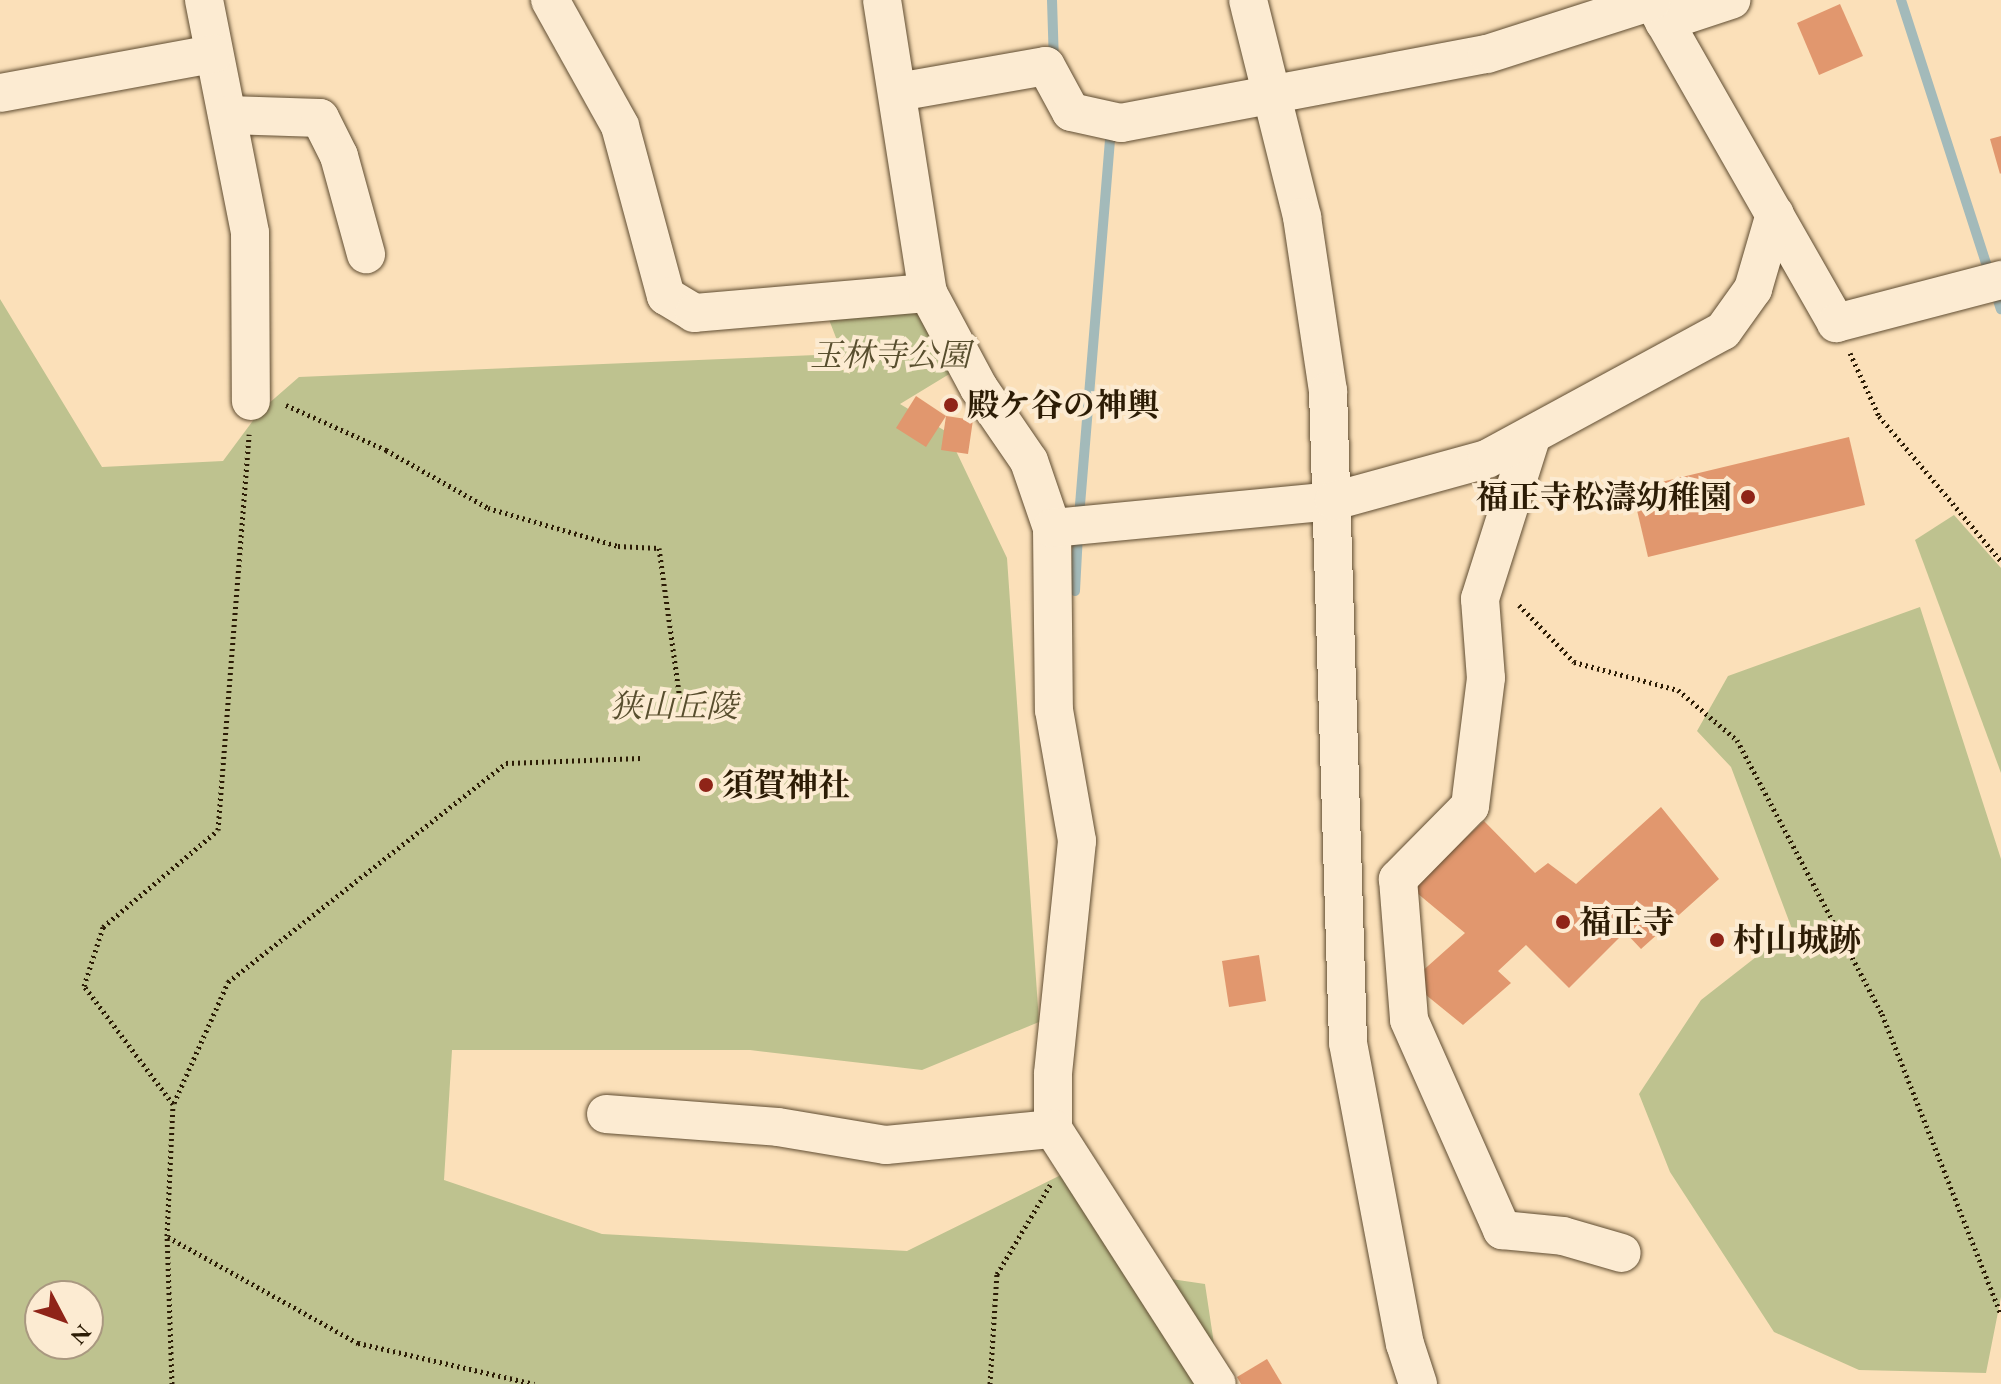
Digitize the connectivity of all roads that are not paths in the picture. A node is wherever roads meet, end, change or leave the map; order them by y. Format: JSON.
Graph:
{"nodes":[{"id":1,"x":204,"y":0,"type":"edge"},
{"id":2,"x":550,"y":0,"type":"edge"},
{"id":3,"x":882,"y":0,"type":"edge"},
{"id":4,"x":1248,"y":0,"type":"edge"},
{"id":5,"x":1731,"y":0,"type":"edge"},
{"id":6,"x":1656,"y":8,"type":"edge"},
{"id":7,"x":213,"y":54,"type":"junction"},
{"id":8,"x":898,"y":92,"type":"junction"},
{"id":9,"x":1272,"y":92,"type":"junction"},
{"id":10,"x":0,"y":93,"type":"edge"},
{"id":11,"x":228,"y":115,"type":"junction"},
{"id":12,"x":1775,"y":214,"type":"junction"},
{"id":13,"x":366,"y":254,"type":"dead end"},
{"id":14,"x":1990,"y":284,"type":"edge"},
{"id":15,"x":928,"y":293,"type":"junction"},
{"id":16,"x":252,"y":395,"type":"road end"},
{"id":17,"x":1531,"y":438,"type":"junction"},
{"id":18,"x":1334,"y":501,"type":"junction"},
{"id":19,"x":1052,"y":528,"type":"junction"},
{"id":20,"x":606,"y":1114,"type":"dead end"},
{"id":21,"x":1061,"y":1143,"type":"junction"},
{"id":22,"x":1622,"y":1253,"type":"dead end"},
{"id":23,"x":1217,"y":1384,"type":"edge"},
{"id":24,"x":1418,"y":1384,"type":"edge"}],
"edges":[{"from":1,"to":7,"type":"street"},
{"from":2,"to":15,"type":"street"},
{"from":3,"to":8,"type":"street"},
{"from":4,"to":9,"type":"street"},
{"from":5,"to":6,"type":"street"},
{"from":6,"to":9,"type":"street"},
{"from":6,"to":12,"type":"street"},
{"from":7,"to":10,"type":"street"},
{"from":7,"to":11,"type":"street"},
{"from":8,"to":9,"type":"street"},
{"from":8,"to":15,"type":"street"},
{"from":9,"to":18,"type":"street"},
{"from":11,"to":13,"type":"street"},
{"from":11,"to":16,"type":"street"},
{"from":12,"to":14,"type":"street"},
{"from":12,"to":17,"type":"street"},
{"from":15,"to":19,"type":"street"},
{"from":17,"to":18,"type":"street"},
{"from":17,"to":22,"type":"street"},
{"from":18,"to":19,"type":"street"},
{"from":18,"to":24,"type":"street"},
{"from":19,"to":21,"type":"street"},
{"from":20,"to":21,"type":"street"},
{"from":21,"to":23,"type":"street"}]}
